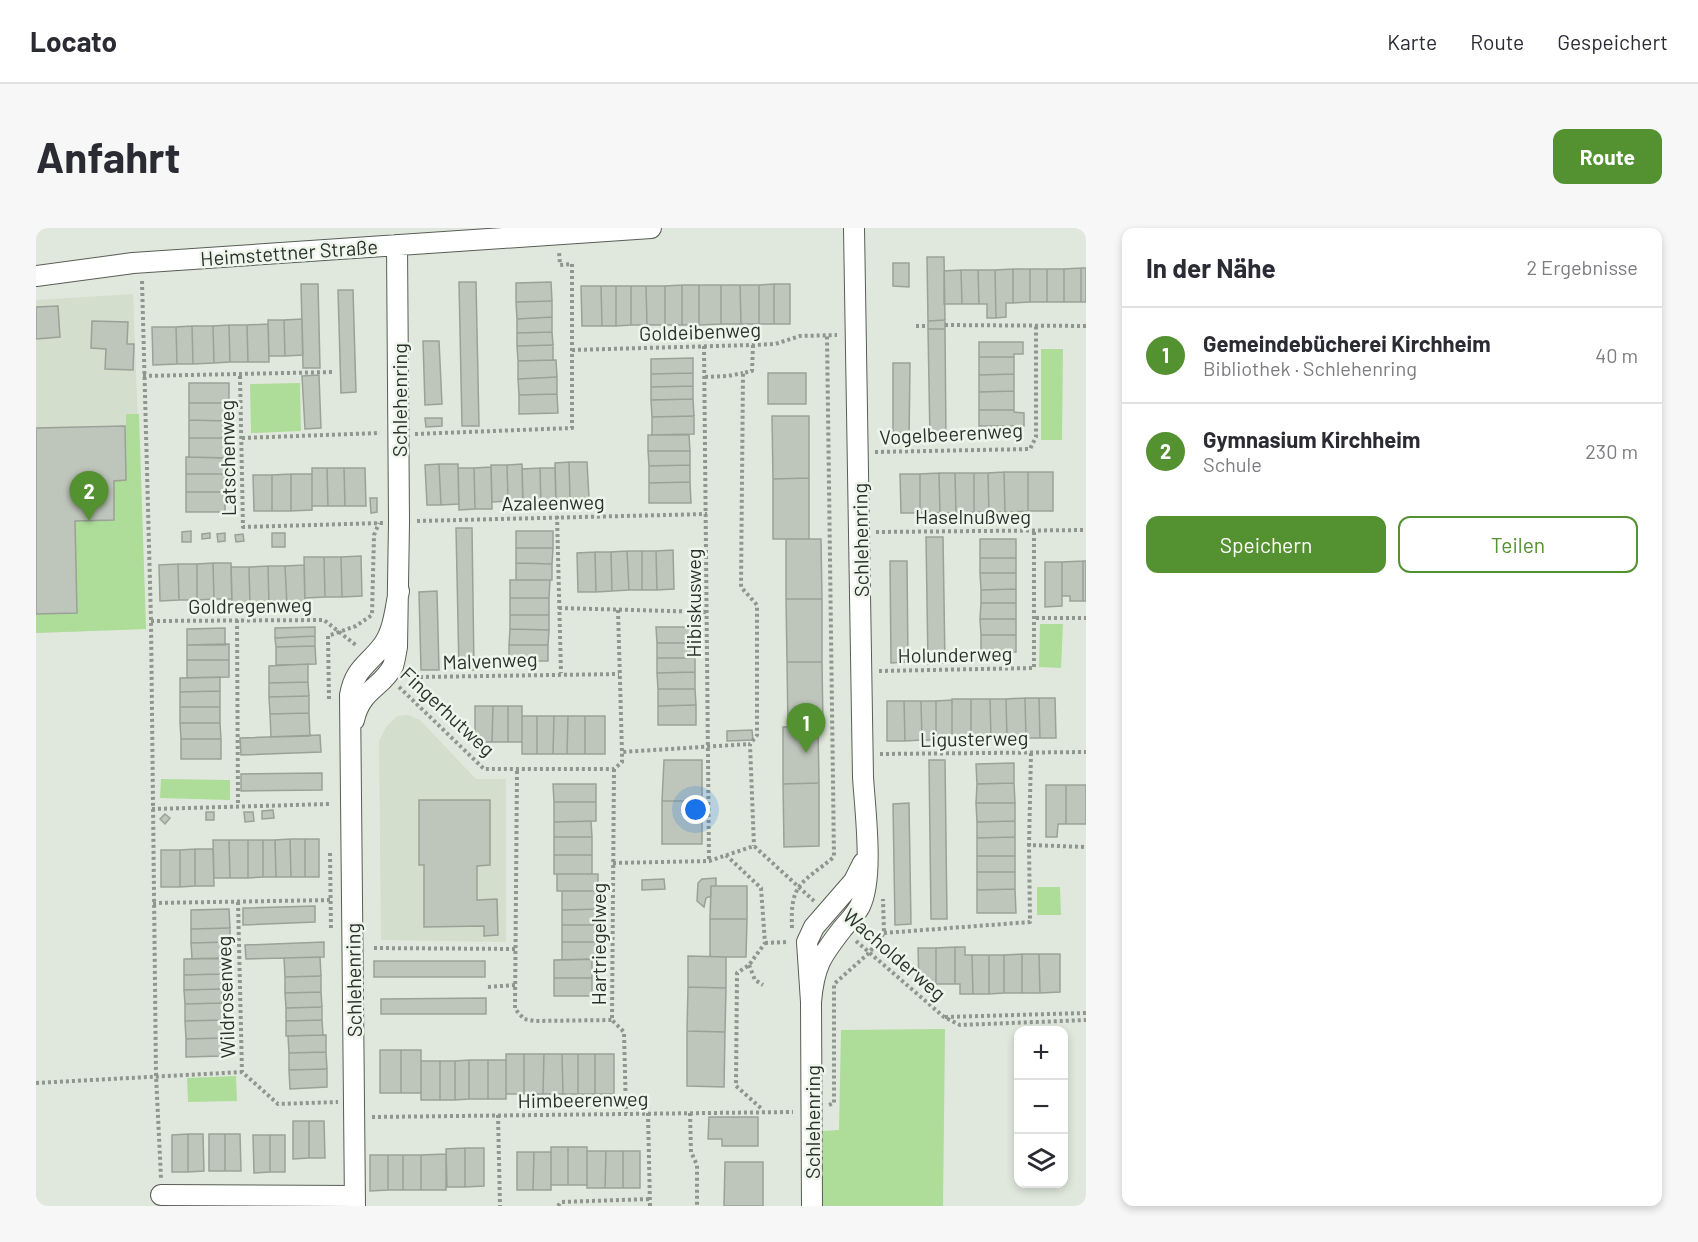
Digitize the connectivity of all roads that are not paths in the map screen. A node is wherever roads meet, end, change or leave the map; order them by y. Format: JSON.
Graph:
{"nodes":[{"id":1,"x":651,"y":228,"type":"edge"},
{"id":2,"x":854,"y":228,"type":"edge"},
{"id":3,"x":397,"y":245,"type":"junction"},
{"id":4,"x":36,"y":276,"type":"edge"},
{"id":5,"x":399,"y":591,"type":"junction"},
{"id":6,"x":351,"y":753,"type":"junction"},
{"id":7,"x":868,"y":852,"type":"junction"},
{"id":8,"x":811,"y":1002,"type":"junction"},
{"id":9,"x":161,"y":1195,"type":"road end"},
{"id":10,"x":355,"y":1201,"type":"edge"},
{"id":11,"x":812,"y":1206,"type":"edge"}],
"edges":[{"from":1,"to":3,"type":"street","name":"Heimstettner Straße"},
{"from":2,"to":7,"type":"street","name":"Schlehenring"},
{"from":3,"to":4,"type":"street","name":"Heimstettner Straße"},
{"from":3,"to":5,"type":"street","name":"Schlehenring"},
{"from":5,"to":6,"type":"street","name":"Schlehenring"},
{"from":5,"to":6,"type":"street","name":"Schlehenring"},
{"from":6,"to":10,"type":"street","name":"Schlehenring"},
{"from":7,"to":8,"type":"street","name":"Schlehenring"},
{"from":7,"to":8,"type":"street","name":"Schlehenring"},
{"from":8,"to":11,"type":"street","name":"Schlehenring"},
{"from":9,"to":10,"type":"street"}]}
